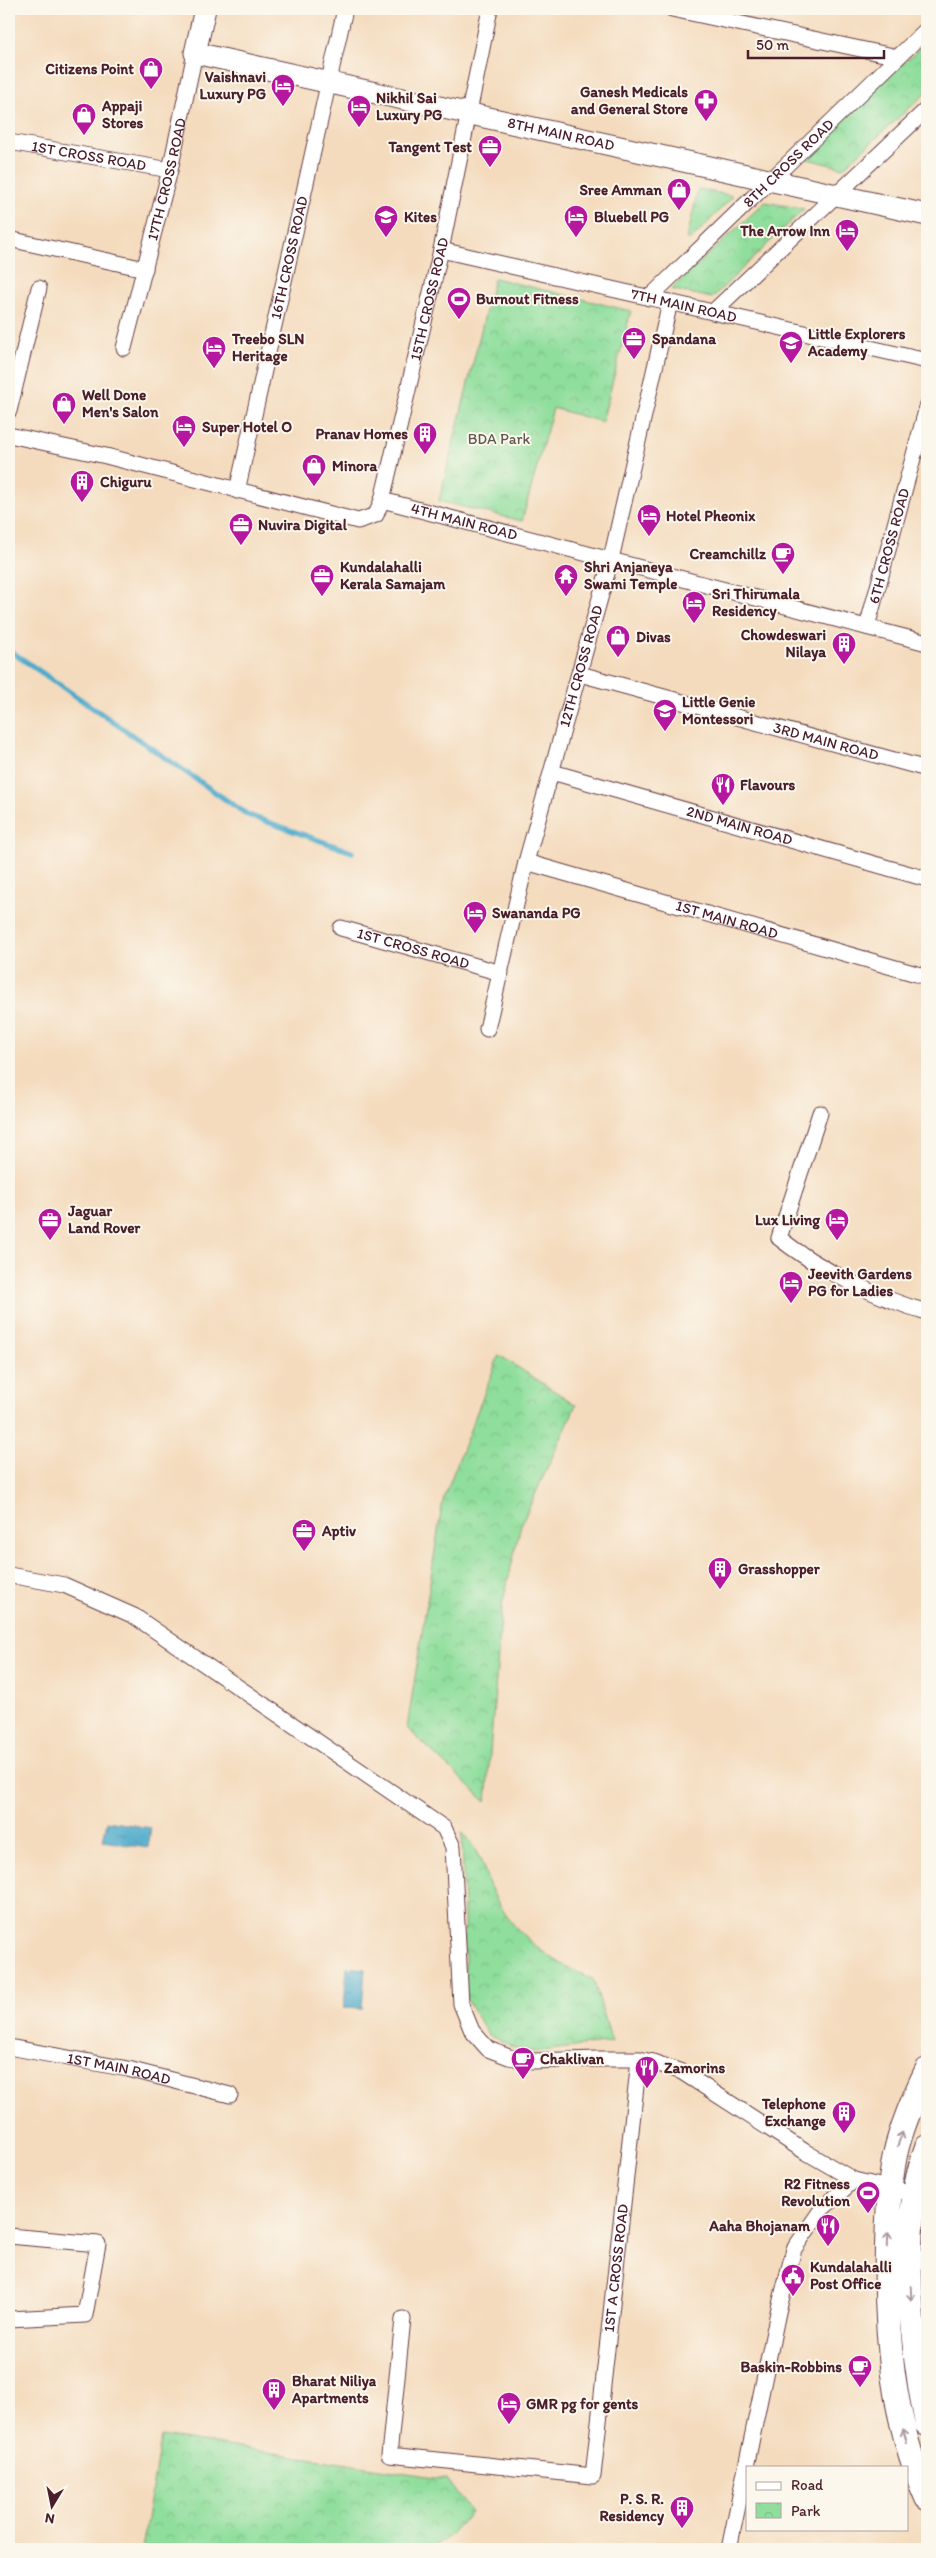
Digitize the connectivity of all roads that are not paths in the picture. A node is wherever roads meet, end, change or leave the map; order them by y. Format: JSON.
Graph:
{"nodes":[{"id":1,"x":205,"y":9,"type":"edge"},
{"id":2,"x":345,"y":9,"type":"edge"},
{"id":3,"x":490,"y":9,"type":"edge"},
{"id":4,"x":672,"y":9,"type":"edge"},
{"id":5,"x":927,"y":29,"type":"edge"},
{"id":6,"x":196,"y":52,"type":"junction"},
{"id":7,"x":898,"y":58,"type":"junction"},
{"id":8,"x":330,"y":83,"type":"junction"},
{"id":9,"x":927,"y":109,"type":"edge"},
{"id":10,"x":469,"y":113,"type":"junction"},
{"id":11,"x":9,"y":141,"type":"edge"},
{"id":12,"x":170,"y":170,"type":"junction"},
{"id":13,"x":770,"y":180,"type":"junction"},
{"id":14,"x":836,"y":195,"type":"junction"},
{"id":15,"x":927,"y":216,"type":"edge"},
{"id":16,"x":9,"y":239,"type":"edge"},
{"id":17,"x":441,"y":250,"type":"junction"},
{"id":18,"x":145,"y":269,"type":"junction"},
{"id":19,"x":39,"y":288,"type":"dead end"},
{"id":20,"x":649,"y":298,"type":"junction"},
{"id":21,"x":670,"y":302,"type":"junction"},
{"id":22,"x":713,"y":312,"type":"junction"},
{"id":23,"x":124,"y":348,"type":"dead end"},
{"id":24,"x":927,"y":361,"type":"edge"},
{"id":25,"x":927,"y":408,"type":"edge"},
{"id":26,"x":9,"y":411,"type":"edge"},
{"id":27,"x":9,"y":435,"type":"edge"},
{"id":28,"x":237,"y":491,"type":"junction"},
{"id":29,"x":382,"y":500,"type":"junction"},
{"id":30,"x":611,"y":559,"type":"junction"},
{"id":31,"x":867,"y":627,"type":"junction"},
{"id":32,"x":927,"y":643,"type":"edge"},
{"id":33,"x":580,"y":674,"type":"junction"},
{"id":34,"x":927,"y":769,"type":"edge"},
{"id":35,"x":552,"y":772,"type":"junction"},
{"id":36,"x":526,"y":862,"type":"junction"},
{"id":37,"x":927,"y":880,"type":"edge"},
{"id":38,"x":341,"y":928,"type":"dead end"},
{"id":39,"x":495,"y":971,"type":"junction"},
{"id":40,"x":927,"y":978,"type":"edge"},
{"id":41,"x":487,"y":1029,"type":"dead end"},
{"id":42,"x":820,"y":1114,"type":"dead end"},
{"id":43,"x":927,"y":1312,"type":"edge"},
{"id":44,"x":9,"y":1574,"type":"edge"},
{"id":45,"x":9,"y":1582,"type":"edge"},
{"id":46,"x":70,"y":1589,"type":"junction"},
{"id":47,"x":9,"y":2047,"type":"edge"},
{"id":48,"x":639,"y":2059,"type":"junction"},
{"id":49,"x":927,"y":2070,"type":"edge"},
{"id":50,"x":230,"y":2096,"type":"dead end"},
{"id":51,"x":927,"y":2147,"type":"edge"},
{"id":52,"x":854,"y":2180,"type":"junction"},
{"id":53,"x":890,"y":2187,"type":"junction"},
{"id":54,"x":922,"y":2194,"type":"edge"},
{"id":55,"x":9,"y":2236,"type":"edge"},
{"id":56,"x":9,"y":2318,"type":"edge"},
{"id":57,"x":403,"y":2319,"type":"dead end"},
{"id":58,"x":927,"y":2424,"type":"edge"},
{"id":59,"x":746,"y":2466,"type":"edge"},
{"id":60,"x":746,"y":2467,"type":"edge"},
{"id":61,"x":927,"y":2498,"type":"edge"},
{"id":62,"x":729,"y":2549,"type":"edge"}],
"edges":[{"from":1,"to":6,"type":"street","name":"17TH CROSS ROAD"},
{"from":2,"to":8,"type":"street","name":"16TH CROSS ROAD"},
{"from":3,"to":10,"type":"street","name":"15TH CROSS ROAD"},
{"from":4,"to":7,"type":"street"},
{"from":5,"to":7,"type":"street","name":"8TH CROSS ROAD"},
{"from":6,"to":8,"type":"street","name":"8TH MAIN ROAD"},
{"from":6,"to":12,"type":"street","name":"17TH CROSS ROAD"},
{"from":7,"to":13,"type":"street","name":"8TH CROSS ROAD"},
{"from":8,"to":10,"type":"street","name":"8TH MAIN ROAD"},
{"from":8,"to":28,"type":"street","name":"16TH CROSS ROAD"},
{"from":9,"to":14,"type":"street"},
{"from":10,"to":13,"type":"street","name":"8TH MAIN ROAD"},
{"from":10,"to":17,"type":"street","name":"15TH CROSS ROAD"},
{"from":11,"to":12,"type":"street","name":"1ST CROSS ROAD"},
{"from":12,"to":18,"type":"street","name":"17TH CROSS ROAD"},
{"from":13,"to":14,"type":"street","name":"8TH MAIN ROAD"},
{"from":13,"to":20,"type":"street","name":"8TH CROSS ROAD"},
{"from":14,"to":15,"type":"street","name":"8TH MAIN ROAD"},
{"from":14,"to":22,"type":"street"},
{"from":16,"to":18,"type":"street"},
{"from":17,"to":20,"type":"street","name":"7TH MAIN ROAD"},
{"from":17,"to":29,"type":"street","name":"15TH CROSS ROAD"},
{"from":18,"to":23,"type":"street","name":"17TH CROSS ROAD"},
{"from":19,"to":26,"type":"street"},
{"from":20,"to":21,"type":"street","name":"7TH MAIN ROAD"},
{"from":21,"to":22,"type":"street","name":"7TH MAIN ROAD"},
{"from":21,"to":30,"type":"street","name":"12TH CROSS ROAD"},
{"from":22,"to":24,"type":"street","name":"7TH MAIN ROAD"},
{"from":25,"to":31,"type":"street","name":"6TH CROSS ROAD"},
{"from":27,"to":28,"type":"street"},
{"from":28,"to":29,"type":"street"},
{"from":29,"to":30,"type":"street","name":"4TH MAIN ROAD"},
{"from":30,"to":31,"type":"street","name":"4TH MAIN ROAD"},
{"from":30,"to":33,"type":"street","name":"12TH CROSS ROAD"},
{"from":31,"to":32,"type":"street","name":"4TH MAIN ROAD"},
{"from":33,"to":34,"type":"street","name":"3RD MAIN ROAD"},
{"from":33,"to":35,"type":"street","name":"12TH CROSS ROAD"},
{"from":35,"to":36,"type":"street","name":"12TH CROSS ROAD"},
{"from":35,"to":37,"type":"street","name":"2ND MAIN ROAD"},
{"from":36,"to":39,"type":"street","name":"12TH CROSS ROAD"},
{"from":36,"to":40,"type":"street","name":"1ST MAIN ROAD"},
{"from":38,"to":39,"type":"street","name":"1ST CROSS ROAD"},
{"from":39,"to":41,"type":"street","name":"12TH CROSS ROAD"},
{"from":42,"to":43,"type":"street"},
{"from":44,"to":46,"type":"street"},
{"from":45,"to":46,"type":"street"},
{"from":46,"to":48,"type":"street"},
{"from":47,"to":50,"type":"street","name":"1ST MAIN ROAD"},
{"from":48,"to":52,"type":"street"},
{"from":48,"to":57,"type":"street","name":"1ST A CROSS ROAD"},
{"from":53,"to":49,"type":"main road","one_way":true},
{"from":51,"to":54,"type":"main road"},
{"from":52,"to":53,"type":"street"},
{"from":52,"to":59,"type":"street"},
{"from":53,"to":54,"type":"street"},
{"from":61,"to":53,"type":"main road","one_way":true},
{"from":54,"to":58,"type":"main road","one_way":true},
{"from":55,"to":56,"type":"street"},
{"from":60,"to":62,"type":"street"}]}
